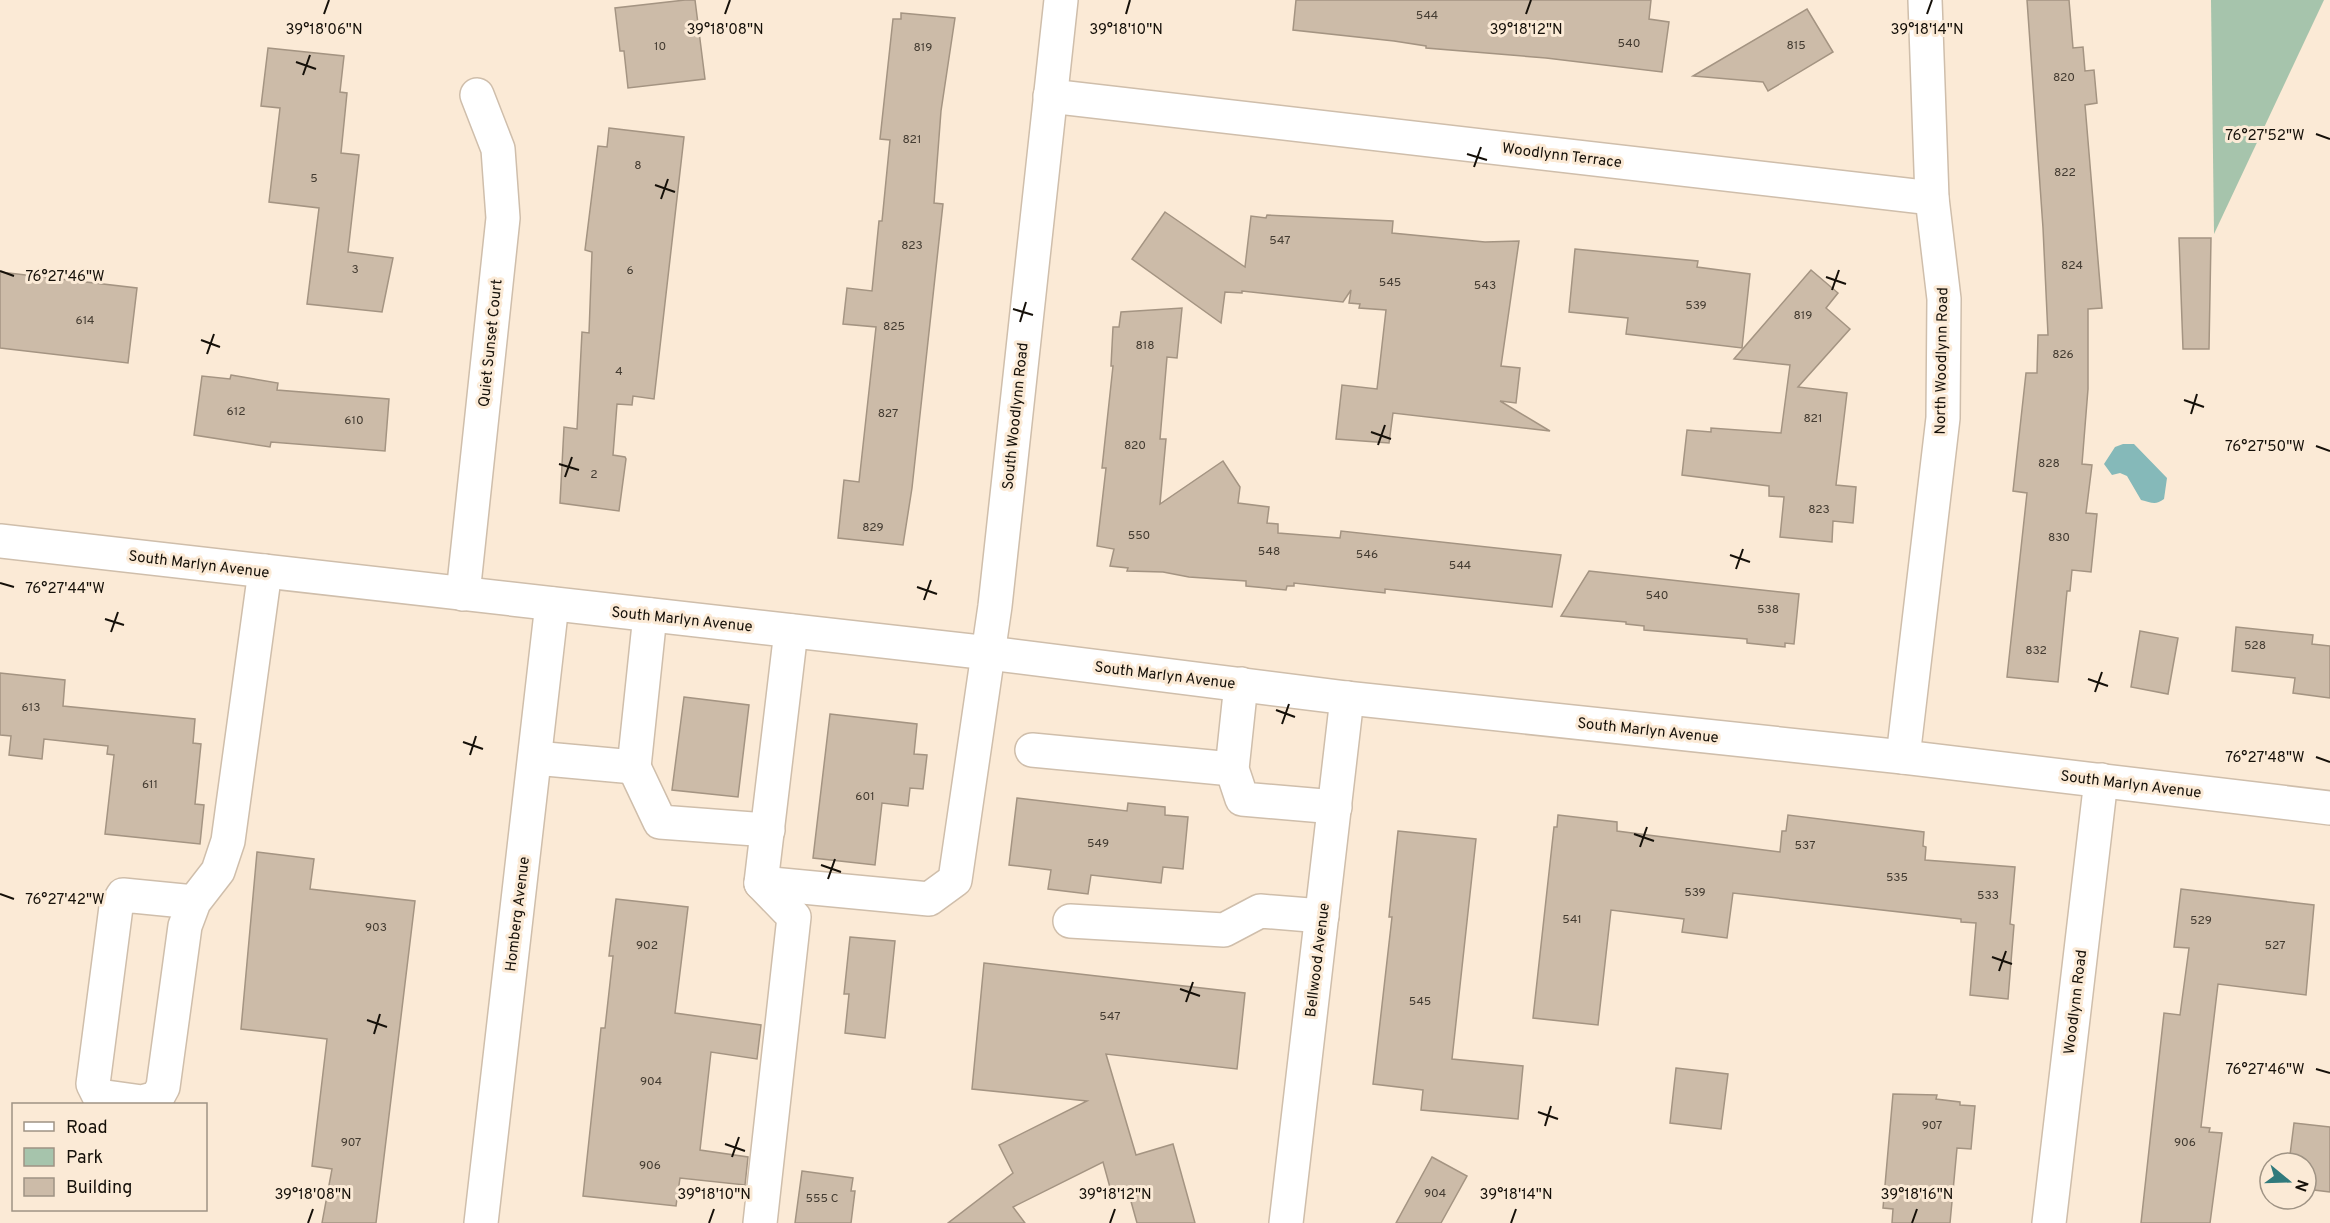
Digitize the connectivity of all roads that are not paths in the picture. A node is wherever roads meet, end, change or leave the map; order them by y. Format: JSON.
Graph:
{"nodes":[{"id":1,"x":1060,"y":0,"type":"edge"},
{"id":2,"x":1925,"y":0,"type":"edge"},
{"id":3,"x":477,"y":95,"type":"dead end"},
{"id":4,"x":1050,"y":96,"type":"junction"},
{"id":5,"x":1932,"y":198,"type":"junction"},
{"id":6,"x":0,"y":541,"type":"edge"},
{"id":7,"x":265,"y":571,"type":"junction"},
{"id":8,"x":464,"y":594,"type":"junction"},
{"id":9,"x":552,"y":604,"type":"junction"},
{"id":10,"x":650,"y":615,"type":"junction"},
{"id":11,"x":791,"y":631,"type":"junction"},
{"id":12,"x":988,"y":654,"type":"junction"},
{"id":13,"x":1241,"y":684,"type":"junction"},
{"id":14,"x":1347,"y":698,"type":"junction"},
{"id":15,"x":1032,"y":750,"type":"dead end"},
{"id":16,"x":1903,"y":757,"type":"junction"},
{"id":17,"x":535,"y":758,"type":"junction"},
{"id":18,"x":634,"y":767,"type":"junction"},
{"id":19,"x":1232,"y":769,"type":"junction"},
{"id":20,"x":2101,"y":780,"type":"junction"},
{"id":21,"x":1335,"y":807,"type":"junction"},
{"id":22,"x":2330,"y":808,"type":"edge"},
{"id":23,"x":768,"y":830,"type":"junction"},
{"id":24,"x":761,"y":883,"type":"junction"},
{"id":25,"x":194,"y":902,"type":"junction"},
{"id":26,"x":1322,"y":916,"type":"junction"},
{"id":27,"x":1070,"y":921,"type":"dead end"},
{"id":28,"x":481,"y":1223,"type":"edge"},
{"id":29,"x":760,"y":1223,"type":"edge"},
{"id":30,"x":1286,"y":1223,"type":"edge"},
{"id":31,"x":2049,"y":1223,"type":"edge"}],
"edges":[{"from":1,"to":4,"type":"street","name":"South Woodlynn Road"},
{"from":2,"to":5,"type":"street","name":"North Woodlynn Road"},
{"from":3,"to":8,"type":"street","name":"Quiet Sunset Court"},
{"from":4,"to":5,"type":"street","name":"Woodlynn Terrace"},
{"from":4,"to":12,"type":"street","name":"South Woodlynn Road"},
{"from":5,"to":16,"type":"street","name":"North Woodlynn Road"},
{"from":6,"to":7,"type":"street","name":"South Marlyn Avenue"},
{"from":7,"to":8,"type":"street","name":"South Marlyn Avenue"},
{"from":7,"to":25,"type":"street"},
{"from":8,"to":9,"type":"street","name":"South Marlyn Avenue"},
{"from":9,"to":10,"type":"street","name":"South Marlyn Avenue"},
{"from":9,"to":17,"type":"street","name":"Homberg Avenue"},
{"from":10,"to":11,"type":"street","name":"South Marlyn Avenue"},
{"from":10,"to":18,"type":"street"},
{"from":11,"to":12,"type":"street","name":"South Marlyn Avenue"},
{"from":11,"to":23,"type":"street"},
{"from":12,"to":13,"type":"street","name":"South Marlyn Avenue"},
{"from":12,"to":24,"type":"street","name":"South Woodlynn Road"},
{"from":13,"to":14,"type":"street","name":"South Marlyn Avenue"},
{"from":13,"to":19,"type":"street"},
{"from":14,"to":16,"type":"street","name":"South Marlyn Avenue"},
{"from":14,"to":21,"type":"street","name":"Bellwood Avenue"},
{"from":15,"to":19,"type":"street"},
{"from":16,"to":20,"type":"street","name":"South Marlyn Avenue"},
{"from":17,"to":18,"type":"street"},
{"from":17,"to":28,"type":"street","name":"Homberg Avenue"},
{"from":18,"to":23,"type":"street"},
{"from":19,"to":21,"type":"street"},
{"from":20,"to":22,"type":"street","name":"South Marlyn Avenue"},
{"from":20,"to":31,"type":"street","name":"Woodlynn Road"},
{"from":21,"to":26,"type":"street","name":"Bellwood Avenue"},
{"from":23,"to":24,"type":"street"},
{"from":24,"to":29,"type":"street"},
{"from":25,"to":25,"type":"street"},
{"from":26,"to":27,"type":"street"},
{"from":26,"to":30,"type":"street","name":"Bellwood Avenue"}]}
